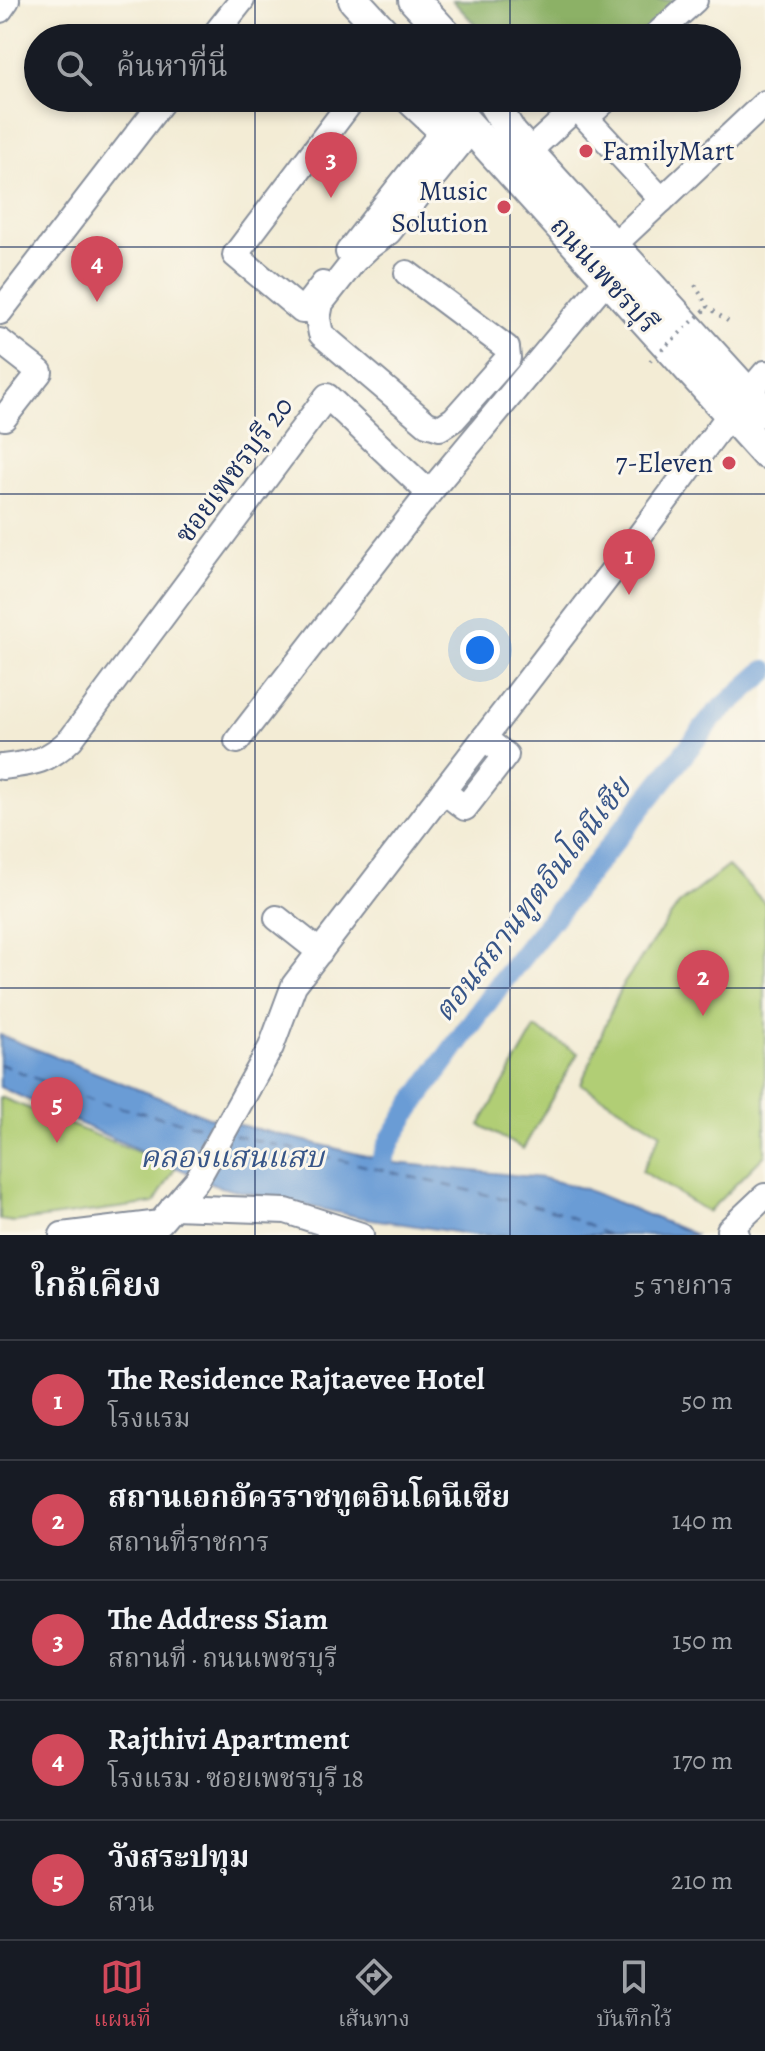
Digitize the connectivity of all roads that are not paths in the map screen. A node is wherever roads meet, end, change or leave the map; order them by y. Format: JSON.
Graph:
{"nodes":[{"id":1,"x":7,"y":0,"type":"edge"},
{"id":2,"x":242,"y":0,"type":"edge"},
{"id":3,"x":354,"y":0,"type":"edge"},
{"id":4,"x":695,"y":0,"type":"edge"},
{"id":5,"x":714,"y":0,"type":"edge"},
{"id":6,"x":418,"y":4,"type":"edge"},
{"id":7,"x":0,"y":10,"type":"edge"},
{"id":8,"x":223,"y":24,"type":"edge"},
{"id":9,"x":377,"y":24,"type":"edge"},
{"id":10,"x":402,"y":24,"type":"edge"},
{"id":11,"x":436,"y":24,"type":"edge"},
{"id":12,"x":668,"y":24,"type":"edge"},
{"id":13,"x":687,"y":24,"type":"edge"},
{"id":14,"x":765,"y":103,"type":"edge"},
{"id":15,"x":154,"y":112,"type":"edge"},
{"id":16,"x":343,"y":112,"type":"edge"},
{"id":17,"x":498,"y":112,"type":"edge"},
{"id":18,"x":572,"y":112,"type":"edge"},
{"id":19,"x":593,"y":112,"type":"edge"},
{"id":20,"x":453,"y":118,"type":"edge"},
{"id":21,"x":528,"y":152,"type":"junction"},
{"id":22,"x":662,"y":200,"type":"junction"},
{"id":23,"x":615,"y":244,"type":"junction"},
{"id":24,"x":407,"y":273,"type":"dead end"},
{"id":25,"x":607,"y":279,"type":"junction"},
{"id":26,"x":0,"y":312,"type":"edge"},
{"id":27,"x":0,"y":341,"type":"edge"},
{"id":28,"x":752,"y":398,"type":"edge"},
{"id":29,"x":4,"y":418,"type":"dead end"},
{"id":30,"x":765,"y":453,"type":"edge"},
{"id":31,"x":429,"y":493,"type":"junction"},
{"id":32,"x":237,"y":741,"type":"dead end"},
{"id":33,"x":2,"y":767,"type":"dead end"},
{"id":34,"x":277,"y":918,"type":"dead end"},
{"id":35,"x":320,"y":952,"type":"junction"},
{"id":36,"x":765,"y":1196,"type":"edge"},
{"id":37,"x":173,"y":1207,"type":"junction"},
{"id":38,"x":62,"y":1235,"type":"edge"},
{"id":39,"x":361,"y":1235,"type":"edge"},
{"id":40,"x":737,"y":1235,"type":"edge"}],
"edges":[{"from":1,"to":7,"type":"street"},
{"from":2,"to":8,"type":"street"},
{"from":3,"to":9,"type":"main road"},
{"from":4,"to":12,"type":"street"},
{"from":5,"to":13,"type":"street"},
{"from":6,"to":10,"type":"main road"},
{"from":6,"to":11,"type":"main road"},
{"from":14,"to":22,"type":"street"},
{"from":15,"to":26,"type":"street"},
{"from":16,"to":20,"type":"street"},
{"from":17,"to":21,"type":"main road","name":"ถนนเพชรบุรี"},
{"from":18,"to":21,"type":"street"},
{"from":19,"to":22,"type":"street"},
{"from":20,"to":24,"type":"street"},
{"from":20,"to":25,"type":"main road","name":"ถนนเพชรบุรี"},
{"from":21,"to":23,"type":"main road","name":"ถนนเพชรบุรี"},
{"from":22,"to":23,"type":"street"},
{"from":23,"to":28,"type":"main road","name":"ถนนเพชรบุรี"},
{"from":25,"to":28,"type":"main road","name":"ถนนเพชรบุรี"},
{"from":25,"to":31,"type":"street"},
{"from":27,"to":29,"type":"street"},
{"from":28,"to":30,"type":"main road","name":"ถนนเพชรบุรี"},
{"from":28,"to":35,"type":"street"},
{"from":31,"to":32,"type":"street"},
{"from":31,"to":33,"type":"street","name":"ซอยเพชรบุรี 20"},
{"from":34,"to":35,"type":"street"},
{"from":35,"to":37,"type":"street"},
{"from":36,"to":40,"type":"street"},
{"from":37,"to":38,"type":"street"},
{"from":37,"to":39,"type":"street"}]}
